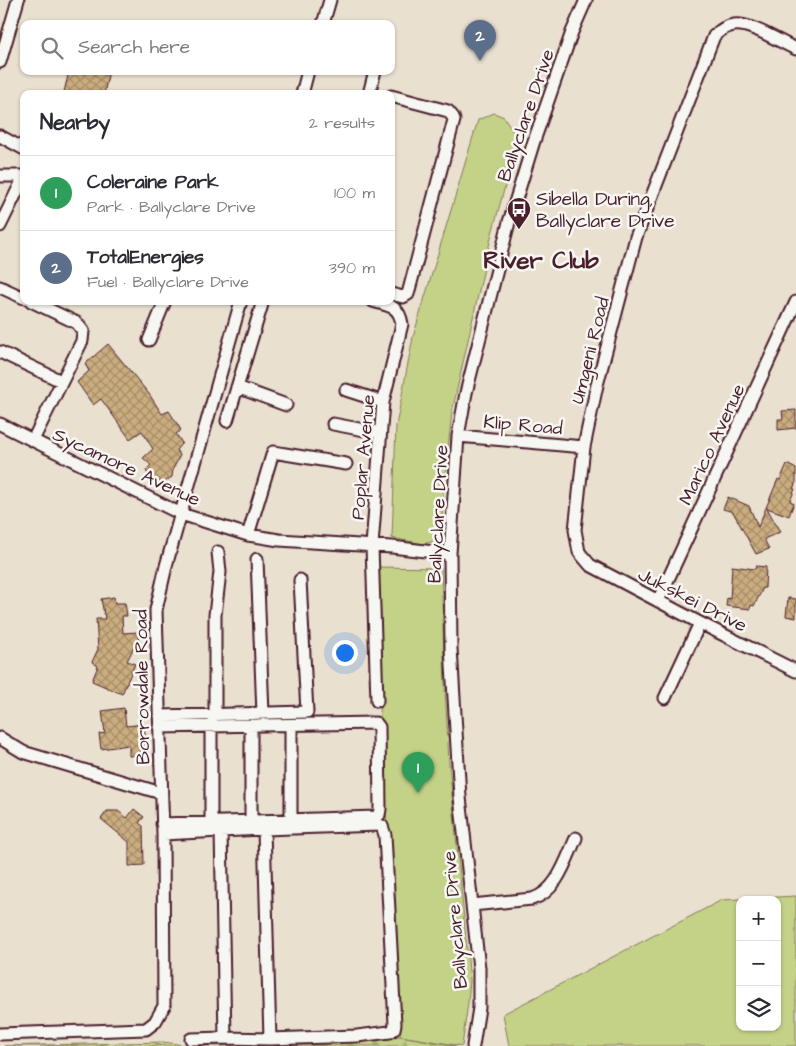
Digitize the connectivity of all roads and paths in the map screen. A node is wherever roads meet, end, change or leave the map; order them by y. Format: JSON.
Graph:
{"nodes":[{"id":1,"x":18,"y":0,"type":"edge"},
{"id":2,"x":330,"y":0,"type":"edge"},
{"id":3,"x":586,"y":0,"type":"edge"},
{"id":4,"x":324,"y":20,"type":"edge"},
{"id":5,"x":796,"y":49,"type":"edge"},
{"id":6,"x":0,"y":62,"type":"edge"},
{"id":7,"x":307,"y":75,"type":"edge"},
{"id":8,"x":374,"y":75,"type":"edge"},
{"id":9,"x":303,"y":90,"type":"edge"},
{"id":10,"x":370,"y":90,"type":"edge"},
{"id":11,"x":395,"y":97,"type":"edge"},
{"id":12,"x":0,"y":136,"type":"edge"},
{"id":13,"x":20,"y":147,"type":"edge"},
{"id":14,"x":0,"y":176,"type":"edge"},
{"id":15,"x":20,"y":177,"type":"edge"},
{"id":16,"x":20,"y":185,"type":"edge"},
{"id":17,"x":0,"y":226,"type":"edge"},
{"id":18,"x":0,"y":287,"type":"edge"},
{"id":19,"x":395,"y":295,"type":"edge"},
{"id":20,"x":20,"y":296,"type":"edge"},
{"id":21,"x":796,"y":302,"type":"edge"},
{"id":22,"x":39,"y":305,"type":"edge"},
{"id":23,"x":163,"y":305,"type":"edge"},
{"id":24,"x":240,"y":305,"type":"edge"},
{"id":25,"x":262,"y":305,"type":"edge"},
{"id":26,"x":385,"y":305,"type":"edge"},
{"id":27,"x":149,"y":340,"type":"dead end"},
{"id":28,"x":0,"y":352,"type":"edge"},
{"id":29,"x":61,"y":381,"type":"junction"},
{"id":30,"x":237,"y":387,"type":"junction"},
{"id":31,"x":346,"y":390,"type":"dead end"},
{"id":32,"x":382,"y":402,"type":"junction"},
{"id":33,"x":286,"y":406,"type":"dead end"},
{"id":34,"x":227,"y":421,"type":"dead end"},
{"id":35,"x":0,"y":424,"type":"edge"},
{"id":36,"x":332,"y":424,"type":"dead end"},
{"id":37,"x":380,"y":433,"type":"junction"},
{"id":38,"x":458,"y":436,"type":"junction"},
{"id":39,"x":33,"y":440,"type":"junction"},
{"id":40,"x":584,"y":447,"type":"junction"},
{"id":41,"x":346,"y":464,"type":"dead end"},
{"id":42,"x":180,"y":514,"type":"junction"},
{"id":43,"x":248,"y":535,"type":"junction"},
{"id":44,"x":372,"y":546,"type":"junction"},
{"id":45,"x":218,"y":552,"type":"dead end"},
{"id":46,"x":579,"y":552,"type":"joint"},
{"id":47,"x":450,"y":554,"type":"junction"},
{"id":48,"x":257,"y":559,"type":"dead end"},
{"id":49,"x":300,"y":580,"type":"dead end"},
{"id":50,"x":658,"y":601,"type":"junction"},
{"id":51,"x":700,"y":623,"type":"junction"},
{"id":52,"x":796,"y":671,"type":"edge"},
{"id":53,"x":665,"y":698,"type":"dead end"},
{"id":54,"x":377,"y":701,"type":"dead end"},
{"id":55,"x":263,"y":714,"type":"junction"},
{"id":56,"x":213,"y":720,"type":"junction"},
{"id":57,"x":159,"y":722,"type":"junction"},
{"id":58,"x":251,"y":725,"type":"junction"},
{"id":59,"x":291,"y":725,"type":"junction"},
{"id":60,"x":0,"y":738,"type":"edge"},
{"id":61,"x":161,"y":793,"type":"junction"},
{"id":62,"x":291,"y":820,"type":"junction"},
{"id":63,"x":251,"y":821,"type":"junction"},
{"id":64,"x":211,"y":822,"type":"junction"},
{"id":65,"x":162,"y":829,"type":"junction"},
{"id":66,"x":264,"y":829,"type":"junction"},
{"id":67,"x":221,"y":831,"type":"junction"},
{"id":68,"x":576,"y":838,"type":"dead end"},
{"id":69,"x":472,"y":905,"type":"junction"},
{"id":70,"x":0,"y":1034,"type":"edge"},
{"id":71,"x":225,"y":1038,"type":"junction"},
{"id":72,"x":192,"y":1039,"type":"dead end"},
{"id":73,"x":270,"y":1039,"type":"junction"},
{"id":74,"x":474,"y":1043,"type":"edge"}],
"edges":[{"from":1,"to":6,"type":"street"},
{"from":2,"to":4,"type":"street"},
{"from":3,"to":38,"type":"street","name":"Ballyclare Drive"},
{"from":5,"to":40,"type":"street","name":"Umgeni Road"},
{"from":7,"to":9,"type":"street"},
{"from":8,"to":10,"type":"street"},
{"from":11,"to":19,"type":"street"},
{"from":12,"to":13,"type":"street"},
{"from":14,"to":15,"type":"street"},
{"from":16,"to":17,"type":"street"},
{"from":18,"to":20,"type":"street"},
{"from":21,"to":50,"type":"street","name":"Marico Avenue"},
{"from":22,"to":29,"type":"street"},
{"from":23,"to":27,"type":"street"},
{"from":24,"to":42,"type":"street","name":"Borrowdale Road"},
{"from":25,"to":30,"type":"street"},
{"from":26,"to":32,"type":"street","name":"Poplar Avenue"},
{"from":28,"to":29,"type":"street"},
{"from":29,"to":39,"type":"street"},
{"from":30,"to":33,"type":"street"},
{"from":30,"to":34,"type":"street"},
{"from":31,"to":32,"type":"street"},
{"from":32,"to":37,"type":"street","name":"Poplar Avenue"},
{"from":35,"to":39,"type":"street","name":"Sycamore Avenue"},
{"from":36,"to":37,"type":"street"},
{"from":37,"to":44,"type":"street","name":"Poplar Avenue"},
{"from":38,"to":40,"type":"street","name":"Klip Road"},
{"from":38,"to":47,"type":"street","name":"Ballyclare Drive"},
{"from":39,"to":42,"type":"street","name":"Sycamore Avenue"},
{"from":40,"to":46,"type":"street","name":"Umgeni Road"},
{"from":41,"to":43,"type":"street"},
{"from":42,"to":43,"type":"street","name":"Sycamore Avenue"},
{"from":42,"to":57,"type":"street","name":"Borrowdale Road"},
{"from":43,"to":44,"type":"street","name":"Sycamore Avenue"},
{"from":44,"to":47,"type":"street","name":"Sycamore Avenue"},
{"from":44,"to":54,"type":"street","name":"Poplar Avenue"},
{"from":45,"to":56,"type":"street"},
{"from":46,"to":50,"type":"street","name":"Jukskei Drive"},
{"from":47,"to":69,"type":"street","name":"Ballyclare Drive"},
{"from":48,"to":55,"type":"street"},
{"from":49,"to":55,"type":"street"},
{"from":50,"to":51,"type":"street","name":"Jukskei Drive"},
{"from":51,"to":52,"type":"street","name":"Jukskei Drive"},
{"from":51,"to":53,"type":"street"},
{"from":55,"to":56,"type":"street"},
{"from":56,"to":57,"type":"street"},
{"from":56,"to":58,"type":"street"},
{"from":56,"to":64,"type":"street"},
{"from":57,"to":61,"type":"street","name":"Borrowdale Road"},
{"from":58,"to":59,"type":"street"},
{"from":58,"to":63,"type":"street"},
{"from":59,"to":62,"type":"street"},
{"from":59,"to":62,"type":"street"},
{"from":60,"to":61,"type":"street"},
{"from":61,"to":65,"type":"street","name":"Borrowdale Road"},
{"from":62,"to":63,"type":"street"},
{"from":63,"to":64,"type":"street"},
{"from":64,"to":65,"type":"street"},
{"from":65,"to":67,"type":"street"},
{"from":65,"to":70,"type":"street","name":"Borrowdale Road"},
{"from":66,"to":67,"type":"street"},
{"from":66,"to":73,"type":"street"},
{"from":66,"to":73,"type":"street"},
{"from":67,"to":71,"type":"street"},
{"from":68,"to":69,"type":"street"},
{"from":69,"to":74,"type":"street","name":"Ballyclare Drive"},
{"from":71,"to":72,"type":"street"},
{"from":71,"to":73,"type":"street"}]}
